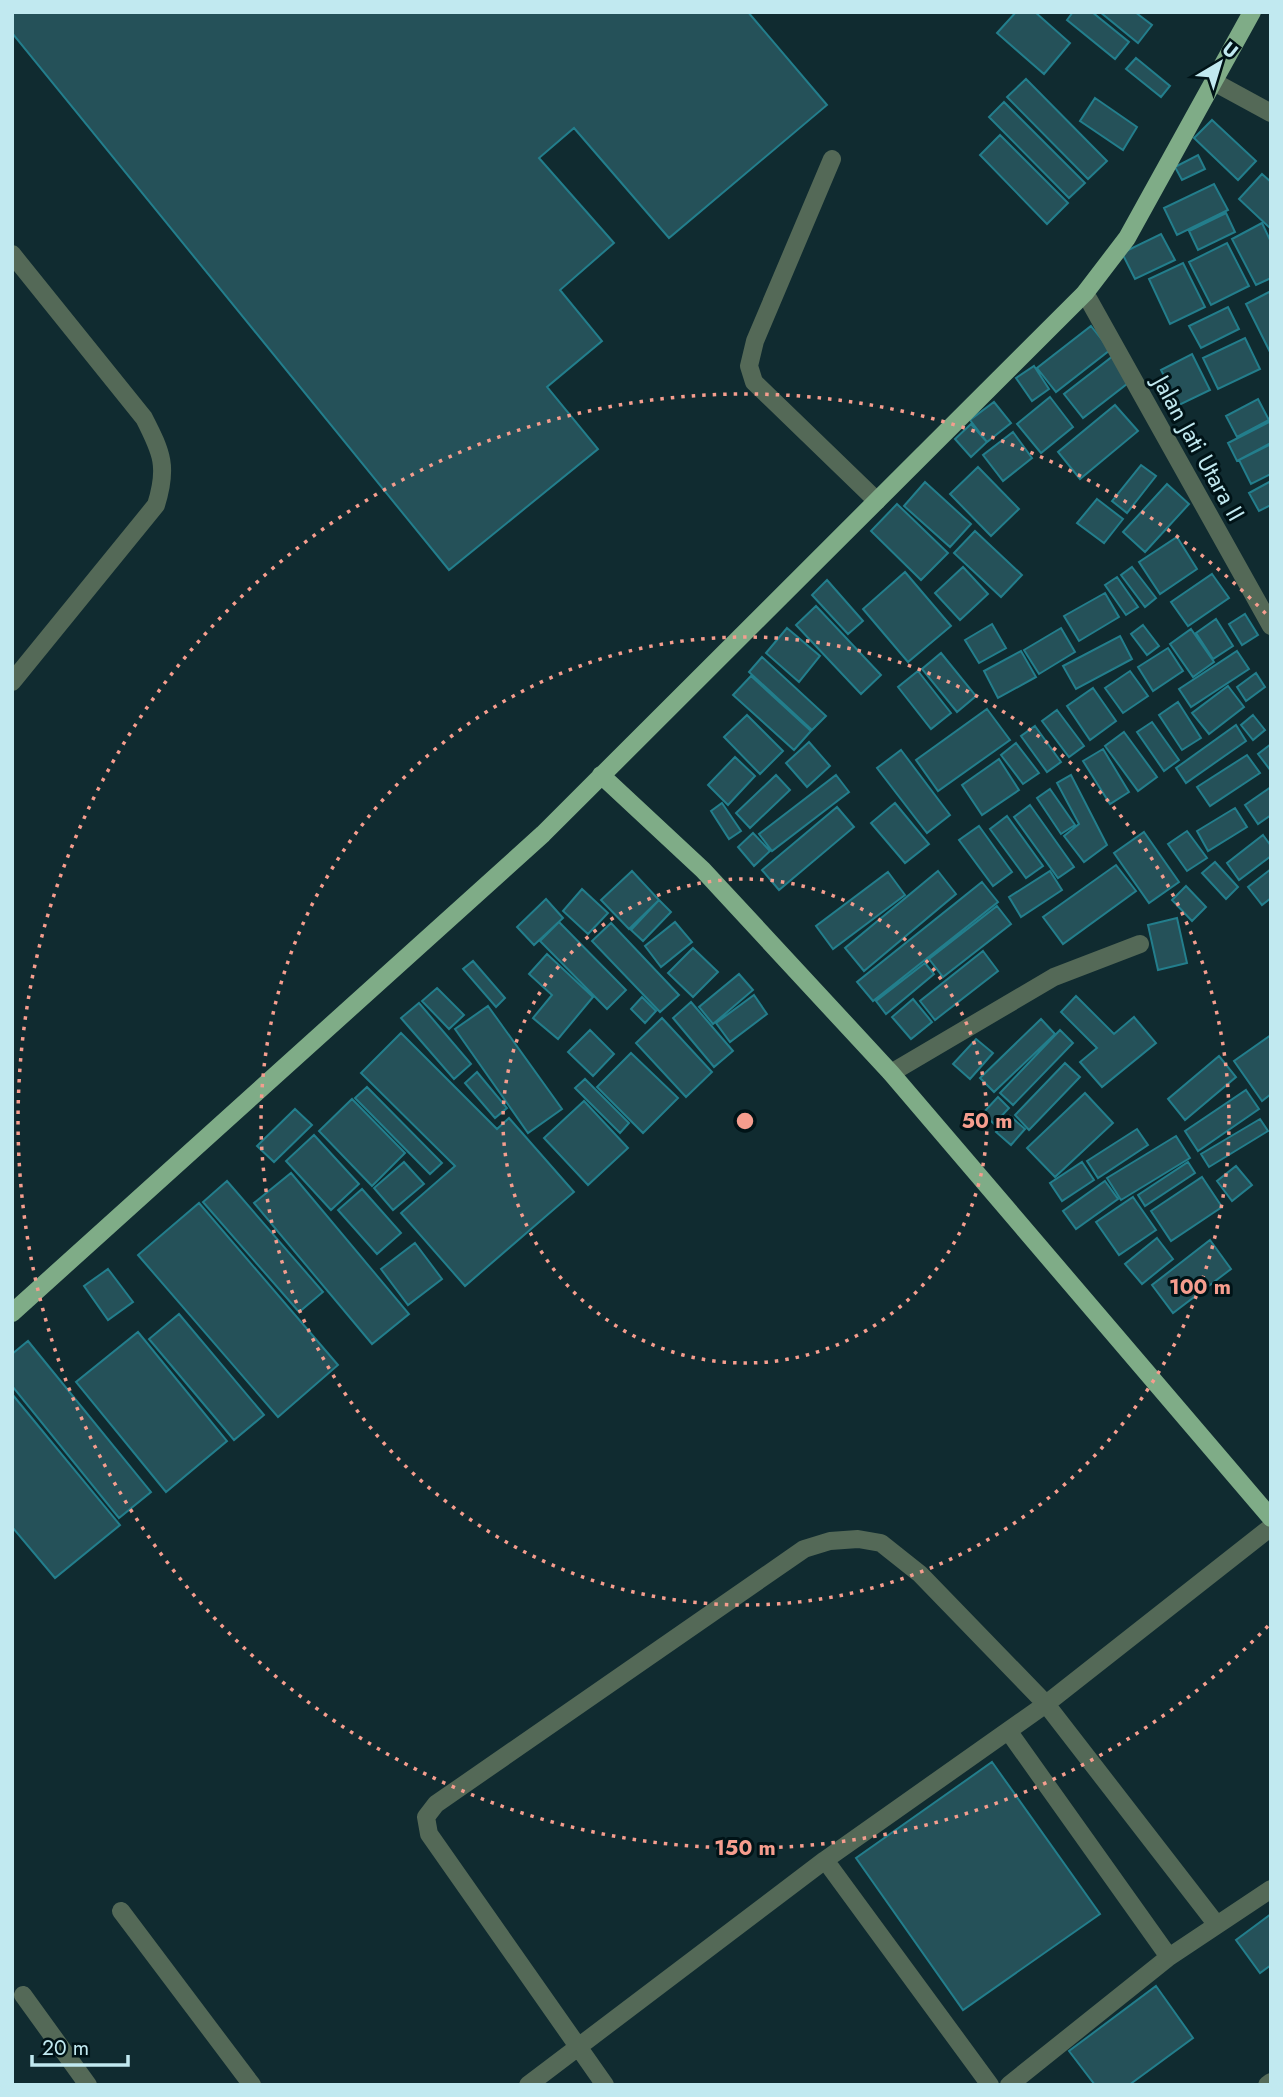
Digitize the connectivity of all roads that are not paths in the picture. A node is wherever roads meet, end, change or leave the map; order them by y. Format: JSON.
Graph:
{"nodes":[{"id":1,"x":1252,"y":12,"type":"edge"},
{"id":2,"x":1214,"y":82,"type":"junction"},
{"id":3,"x":1271,"y":113,"type":"edge"},
{"id":4,"x":832,"y":159,"type":"dead end"},
{"id":5,"x":12,"y":254,"type":"edge"},
{"id":6,"x":1085,"y":293,"type":"junction"},
{"id":7,"x":877,"y":501,"type":"junction"},
{"id":8,"x":1271,"y":626,"type":"edge"},
{"id":9,"x":12,"y":682,"type":"edge"},
{"id":10,"x":601,"y":775,"type":"junction"},
{"id":11,"x":1140,"y":944,"type":"dead end"},
{"id":12,"x":891,"y":1073,"type":"junction"},
{"id":13,"x":12,"y":1313,"type":"edge"},
{"id":14,"x":1271,"y":1518,"type":"edge"},
{"id":15,"x":1271,"y":1527,"type":"edge"},
{"id":16,"x":1046,"y":1704,"type":"junction"},
{"id":17,"x":1009,"y":1732,"type":"junction"},
{"id":18,"x":825,"y":1860,"type":"junction"},
{"id":19,"x":1271,"y":1889,"type":"edge"},
{"id":20,"x":121,"y":1911,"type":"dead end"},
{"id":21,"x":1217,"y":1925,"type":"junction"},
{"id":22,"x":1169,"y":1957,"type":"junction"},
{"id":23,"x":23,"y":1996,"type":"dead end"},
{"id":24,"x":578,"y":2048,"type":"junction"},
{"id":25,"x":88,"y":2085,"type":"edge"},
{"id":26,"x":252,"y":2085,"type":"edge"},
{"id":27,"x":528,"y":2085,"type":"edge"},
{"id":28,"x":605,"y":2085,"type":"edge"},
{"id":29,"x":990,"y":2085,"type":"edge"},
{"id":30,"x":1009,"y":2085,"type":"edge"}],
"edges":[{"from":1,"to":2,"type":"main road"},
{"from":2,"to":3,"type":"street"},
{"from":2,"to":6,"type":"main road"},
{"from":4,"to":7,"type":"street"},
{"from":5,"to":9,"type":"street"},
{"from":6,"to":7,"type":"main road"},
{"from":6,"to":8,"type":"street","name":"Jalan Jati Utara II"},
{"from":7,"to":10,"type":"main road"},
{"from":10,"to":12,"type":"main road"},
{"from":10,"to":13,"type":"main road"},
{"from":11,"to":12,"type":"street"},
{"from":12,"to":14,"type":"main road"},
{"from":15,"to":16,"type":"street"},
{"from":16,"to":17,"type":"street"},
{"from":16,"to":21,"type":"street"},
{"from":16,"to":24,"type":"street"},
{"from":17,"to":18,"type":"street"},
{"from":17,"to":22,"type":"street"},
{"from":18,"to":24,"type":"street"},
{"from":18,"to":29,"type":"street"},
{"from":19,"to":21,"type":"street"},
{"from":20,"to":26,"type":"street"},
{"from":21,"to":22,"type":"street"},
{"from":22,"to":30,"type":"street"},
{"from":23,"to":25,"type":"street"},
{"from":24,"to":27,"type":"street"},
{"from":24,"to":28,"type":"street"}]}
